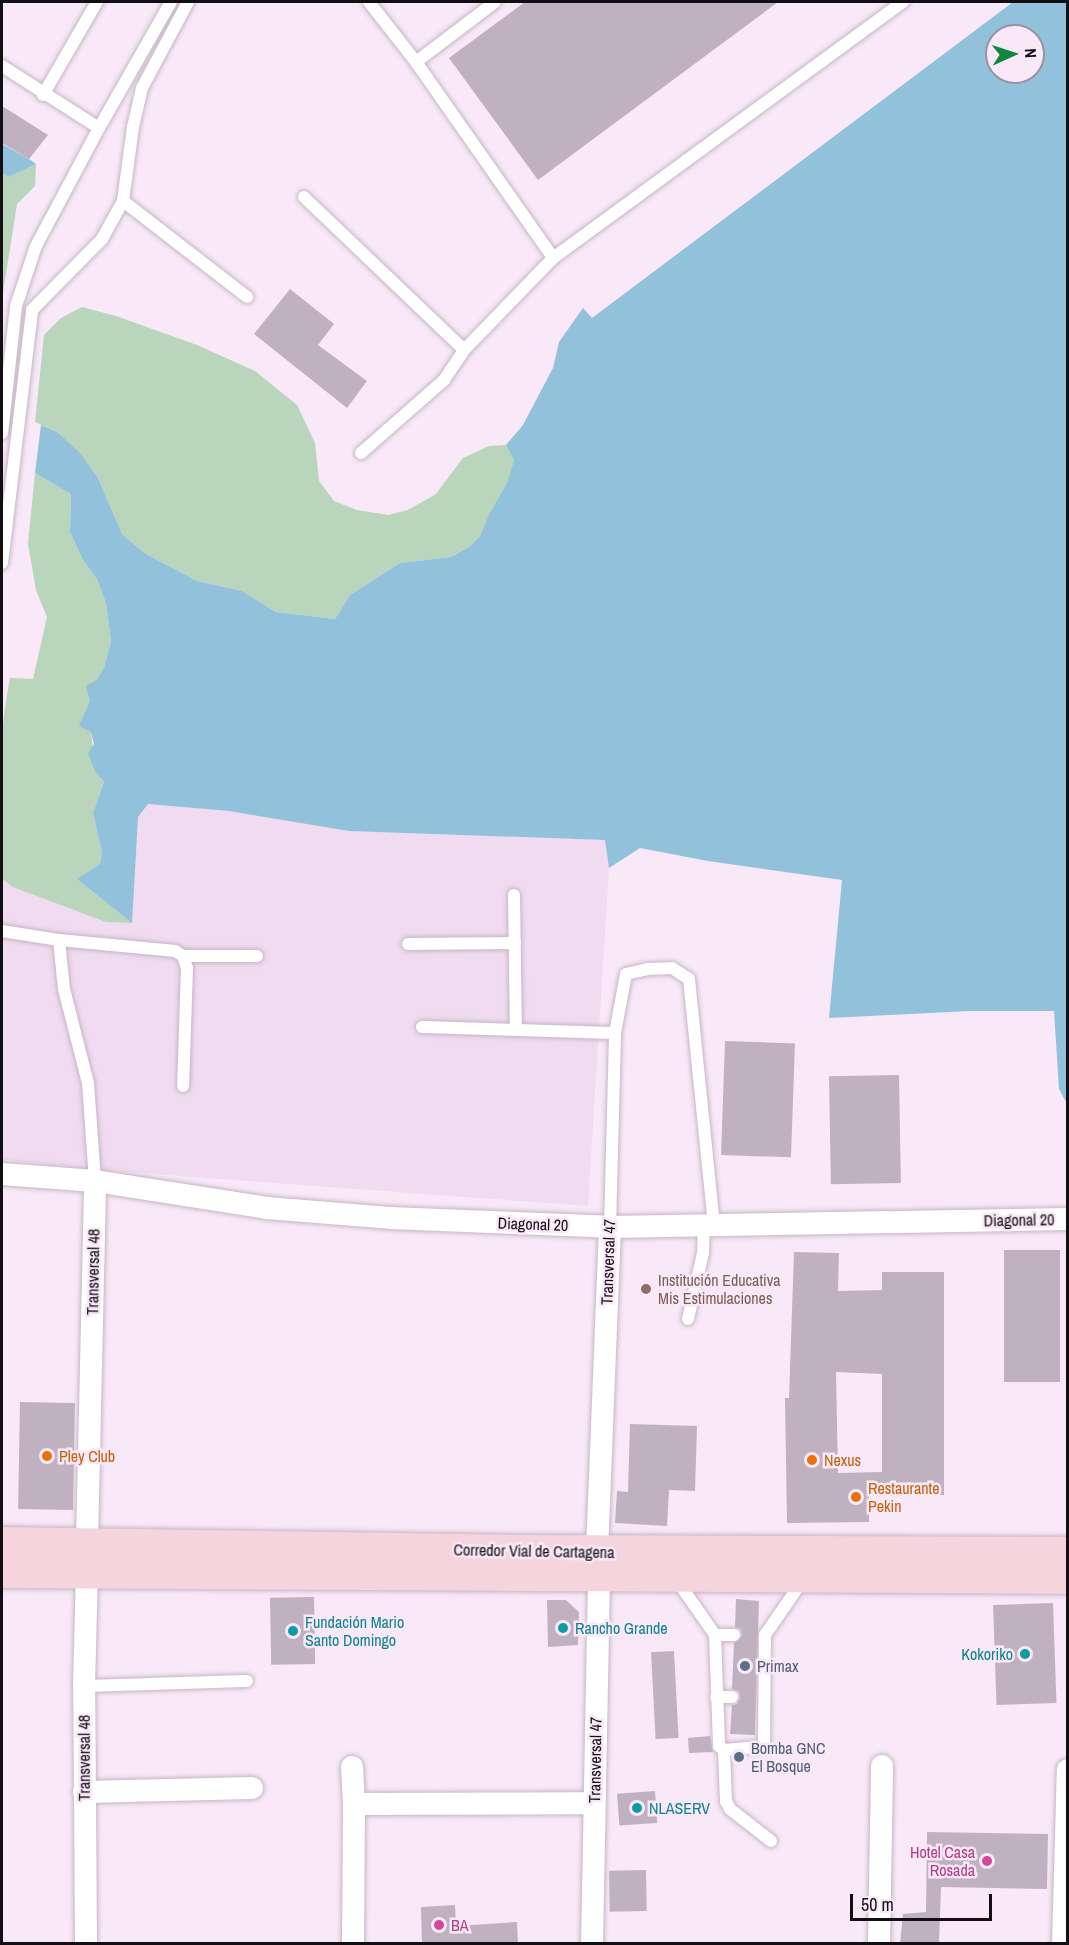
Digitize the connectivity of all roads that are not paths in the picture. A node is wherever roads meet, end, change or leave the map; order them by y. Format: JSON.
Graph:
{"nodes":[{"id":1,"x":97,"y":2,"type":"edge"},
{"id":2,"x":171,"y":2,"type":"edge"},
{"id":3,"x":188,"y":2,"type":"edge"},
{"id":4,"x":369,"y":2,"type":"edge"},
{"id":5,"x":495,"y":2,"type":"edge"},
{"id":6,"x":903,"y":2,"type":"edge"},
{"id":7,"x":416,"y":62,"type":"junction"},
{"id":8,"x":2,"y":66,"type":"edge"},
{"id":9,"x":44,"y":95,"type":"junction"},
{"id":10,"x":99,"y":128,"type":"junction"},
{"id":11,"x":304,"y":197,"type":"dead end"},
{"id":12,"x":123,"y":201,"type":"junction"},
{"id":13,"x":553,"y":258,"type":"junction"},
{"id":14,"x":247,"y":297,"type":"dead end"},
{"id":15,"x":464,"y":350,"type":"junction"},
{"id":16,"x":2,"y":433,"type":"edge"},
{"id":17,"x":361,"y":453,"type":"dead end"},
{"id":18,"x":2,"y":563,"type":"edge"},
{"id":19,"x":514,"y":896,"type":"dead end"},
{"id":20,"x":2,"y":931,"type":"edge"},
{"id":21,"x":59,"y":940,"type":"junction"},
{"id":22,"x":514,"y":943,"type":"junction"},
{"id":23,"x":408,"y":944,"type":"dead end"},
{"id":24,"x":183,"y":956,"type":"junction"},
{"id":25,"x":257,"y":956,"type":"dead end"},
{"id":26,"x":422,"y":1027,"type":"dead end"},
{"id":27,"x":516,"y":1030,"type":"junction"},
{"id":28,"x":615,"y":1033,"type":"junction"},
{"id":29,"x":183,"y":1086,"type":"dead end"},
{"id":30,"x":2,"y":1174,"type":"edge"},
{"id":31,"x":95,"y":1181,"type":"junction"},
{"id":32,"x":1068,"y":1219,"type":"edge"},
{"id":33,"x":709,"y":1225,"type":"junction"},
{"id":34,"x":610,"y":1227,"type":"junction"},
{"id":35,"x":688,"y":1319,"type":"dead end"},
{"id":36,"x":2,"y":1542,"type":"edge"},
{"id":37,"x":1068,"y":1553,"type":"edge"},
{"id":38,"x":805,"y":1556,"type":"junction"},
{"id":39,"x":87,"y":1557,"type":"junction"},
{"id":40,"x":598,"y":1564,"type":"junction"},
{"id":41,"x":2,"y":1571,"type":"edge"},
{"id":42,"x":673,"y":1575,"type":"junction"},
{"id":43,"x":1068,"y":1577,"type":"edge"},
{"id":44,"x":715,"y":1635,"type":"junction"},
{"id":45,"x":734,"y":1635,"type":"dead end"},
{"id":46,"x":247,"y":1681,"type":"dead end"},
{"id":47,"x":84,"y":1686,"type":"junction"},
{"id":48,"x":716,"y":1697,"type":"junction"},
{"id":49,"x":732,"y":1697,"type":"dead end"},
{"id":50,"x":724,"y":1749,"type":"junction"},
{"id":51,"x":882,"y":1766,"type":"dead end"},
{"id":52,"x":352,"y":1767,"type":"dead end"},
{"id":53,"x":1068,"y":1770,"type":"edge"},
{"id":54,"x":252,"y":1788,"type":"dead end"},
{"id":55,"x":84,"y":1792,"type":"junction"},
{"id":56,"x":594,"y":1803,"type":"junction"},
{"id":57,"x":354,"y":1804,"type":"junction"},
{"id":58,"x":771,"y":1841,"type":"dead end"},
{"id":59,"x":86,"y":1944,"type":"edge"},
{"id":60,"x":352,"y":1944,"type":"edge"},
{"id":61,"x":592,"y":1944,"type":"edge"},
{"id":62,"x":879,"y":1944,"type":"edge"},
{"id":63,"x":1064,"y":1944,"type":"edge"}],
"edges":[{"from":1,"to":9,"type":"lane"},
{"from":2,"to":10,"type":"lane"},
{"from":3,"to":12,"type":"lane"},
{"from":4,"to":7,"type":"lane"},
{"from":5,"to":7,"type":"lane"},
{"from":6,"to":13,"type":"lane"},
{"from":7,"to":13,"type":"lane"},
{"from":8,"to":9,"type":"lane"},
{"from":9,"to":10,"type":"lane"},
{"from":10,"to":16,"type":"lane"},
{"from":11,"to":15,"type":"lane"},
{"from":12,"to":14,"type":"lane"},
{"from":12,"to":18,"type":"lane"},
{"from":13,"to":15,"type":"lane"},
{"from":15,"to":17,"type":"lane"},
{"from":19,"to":22,"type":"lane"},
{"from":20,"to":21,"type":"lane"},
{"from":21,"to":24,"type":"lane"},
{"from":21,"to":31,"type":"lane"},
{"from":22,"to":23,"type":"lane"},
{"from":22,"to":27,"type":"lane"},
{"from":24,"to":25,"type":"lane"},
{"from":24,"to":29,"type":"lane"},
{"from":26,"to":27,"type":"lane"},
{"from":27,"to":28,"type":"lane"},
{"from":28,"to":33,"type":"lane","name":"Transversal 47"},
{"from":28,"to":34,"type":"lane","name":"Transversal 47"},
{"from":30,"to":31,"type":"street","name":"Diagonal 20"},
{"from":31,"to":34,"type":"street","name":"Diagonal 20"},
{"from":31,"to":39,"type":"street","name":"Transversal 48"},
{"from":32,"to":33,"type":"street","name":"Diagonal 20"},
{"from":33,"to":34,"type":"street","name":"Diagonal 20"},
{"from":33,"to":35,"type":"lane"},
{"from":34,"to":40,"type":"street","name":"Transversal 47"},
{"from":36,"to":39,"type":"main road","name":"Corredor Vial de Cartagena"},
{"from":37,"to":38,"type":"main road","name":"Corredor Vial de Cartagena"},
{"from":38,"to":40,"type":"main road","name":"Corredor Vial de Cartagena"},
{"from":38,"to":42,"type":"main road","name":"Corredor Vial de Cartagena"},
{"from":38,"to":43,"type":"main road","name":"Corredor Vial de Cartagena"},
{"from":38,"to":50,"type":"lane"},
{"from":39,"to":40,"type":"main road","name":"Corredor Vial de Cartagena"},
{"from":39,"to":41,"type":"main road","name":"Corredor Vial de Cartagena"},
{"from":39,"to":47,"type":"street","name":"Transversal 48"},
{"from":40,"to":42,"type":"main road","name":"Corredor Vial de Cartagena"},
{"from":40,"to":56,"type":"street","name":"Transversal 47"},
{"from":42,"to":44,"type":"lane"},
{"from":44,"to":45,"type":"lane"},
{"from":44,"to":48,"type":"lane"},
{"from":46,"to":47,"type":"lane"},
{"from":47,"to":55,"type":"street","name":"Transversal 48"},
{"from":48,"to":49,"type":"lane"},
{"from":48,"to":50,"type":"lane"},
{"from":50,"to":58,"type":"lane"},
{"from":51,"to":62,"type":"street"},
{"from":52,"to":57,"type":"street"},
{"from":53,"to":63,"type":"street"},
{"from":54,"to":55,"type":"street"},
{"from":55,"to":59,"type":"street","name":"Transversal 48"},
{"from":56,"to":57,"type":"street"},
{"from":56,"to":61,"type":"street","name":"Transversal 47"},
{"from":57,"to":60,"type":"street"}]}
